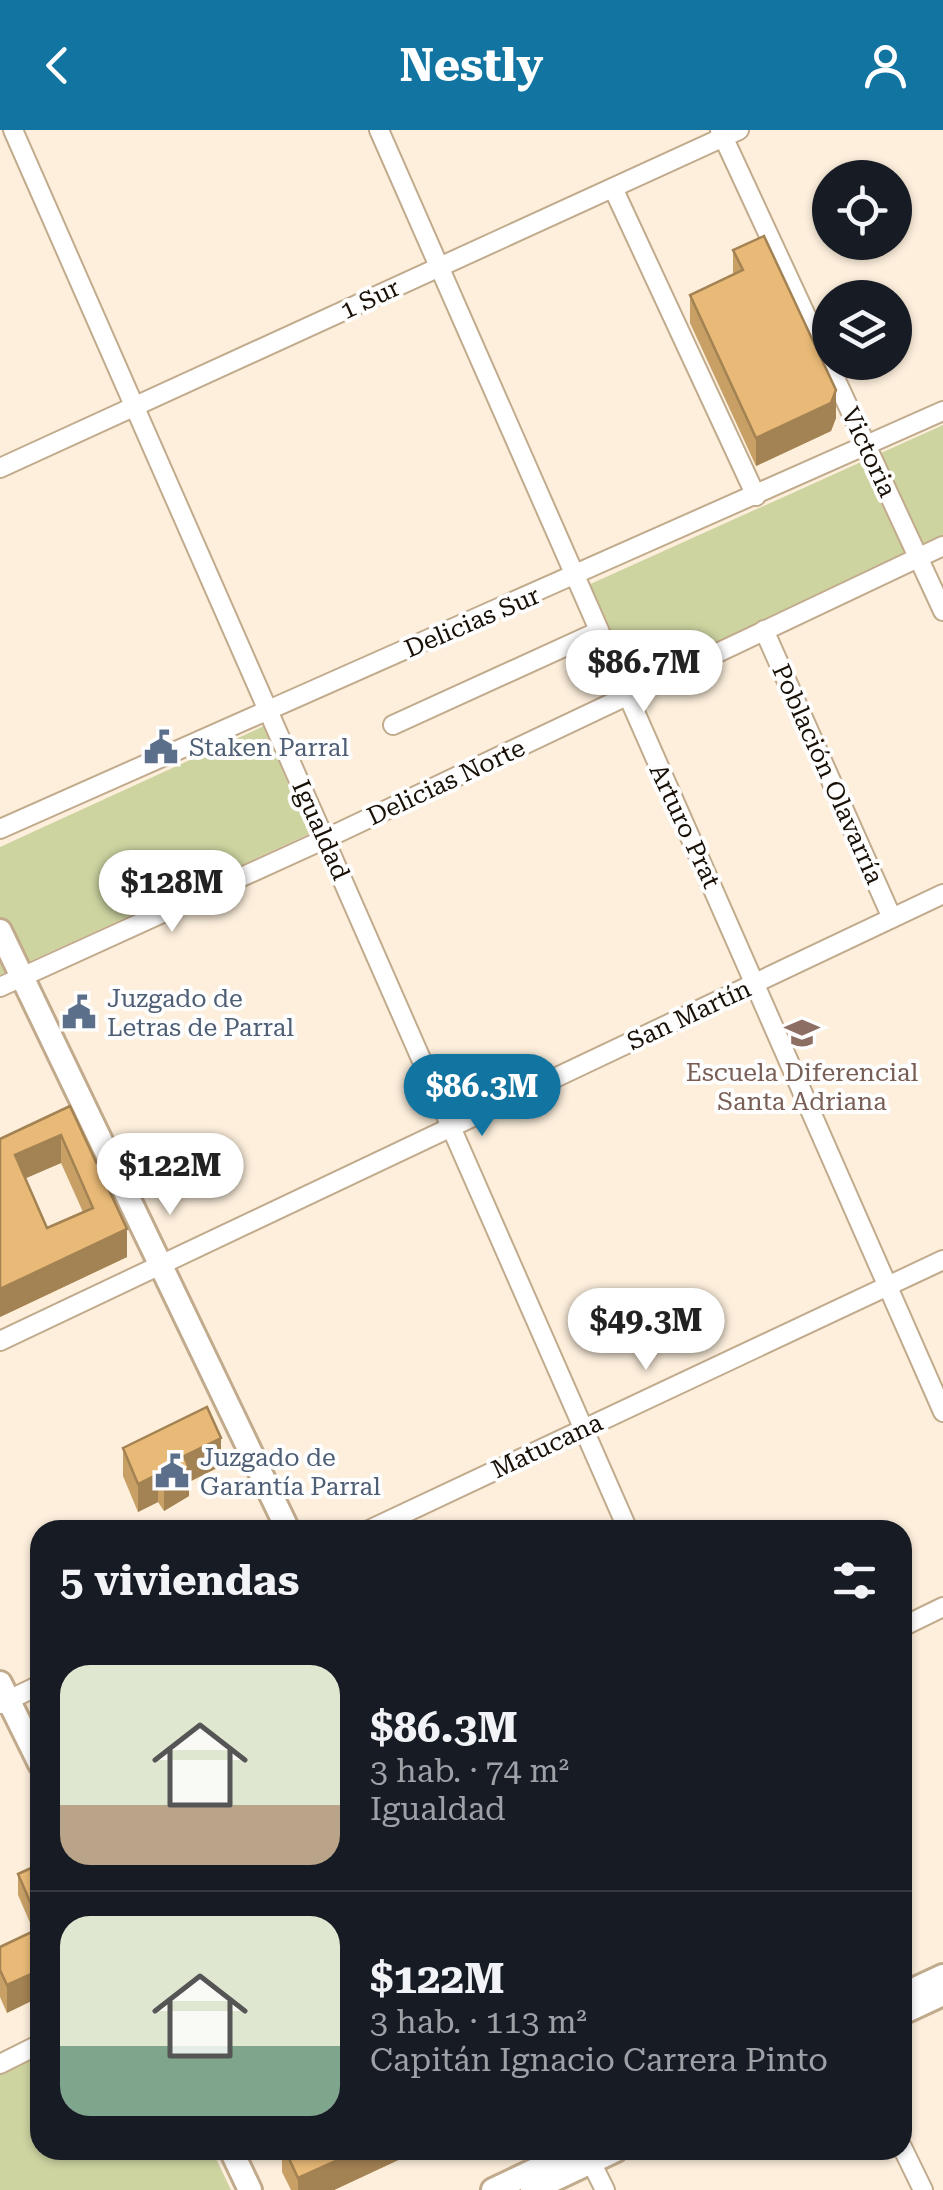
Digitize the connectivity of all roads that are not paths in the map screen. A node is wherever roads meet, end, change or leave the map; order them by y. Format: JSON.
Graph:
{"nodes":[{"id":1,"x":13,"y":130,"type":"edge"},
{"id":2,"x":379,"y":130,"type":"edge"},
{"id":3,"x":727,"y":132,"type":"edge"},
{"id":4,"x":612,"y":188,"type":"junction"},
{"id":5,"x":438,"y":268,"type":"junction"},
{"id":6,"x":134,"y":406,"type":"junction"},
{"id":7,"x":943,"y":411,"type":"edge"},
{"id":8,"x":866,"y":446,"type":"junction"},
{"id":9,"x":0,"y":468,"type":"edge"},
{"id":10,"x":756,"y":496,"type":"junction"},
{"id":11,"x":943,"y":546,"type":"edge"},
{"id":12,"x":918,"y":557,"type":"junction"},
{"id":13,"x":574,"y":578,"type":"junction"},
{"id":14,"x":943,"y":611,"type":"edge"},
{"id":15,"x":764,"y":630,"type":"junction"},
{"id":16,"x":598,"y":632,"type":"junction"},
{"id":17,"x":626,"y":698,"type":"junction"},
{"id":18,"x":268,"y":710,"type":"junction"},
{"id":19,"x":393,"y":724,"type":"dead end"},
{"id":20,"x":0,"y":830,"type":"edge"},
{"id":21,"x":325,"y":839,"type":"junction"},
{"id":22,"x":943,"y":894,"type":"edge"},
{"id":23,"x":892,"y":918,"type":"junction"},
{"id":24,"x":0,"y":931,"type":"edge"},
{"id":25,"x":23,"y":977,"type":"junction"},
{"id":26,"x":757,"y":983,"type":"junction"},
{"id":27,"x":0,"y":987,"type":"edge"},
{"id":28,"x":451,"y":1127,"type":"junction"},
{"id":29,"x":943,"y":1260,"type":"edge"},
{"id":30,"x":163,"y":1263,"type":"junction"},
{"id":31,"x":886,"y":1286,"type":"junction"},
{"id":32,"x":0,"y":1341,"type":"edge"},
{"id":33,"x":943,"y":1412,"type":"edge"},
{"id":34,"x":584,"y":1428,"type":"junction"},
{"id":35,"x":283,"y":1520,"type":"edge"},
{"id":36,"x":390,"y":1520,"type":"edge"},
{"id":37,"x":624,"y":1520,"type":"edge"},
{"id":38,"x":943,"y":1608,"type":"edge"},
{"id":39,"x":912,"y":1622,"type":"edge"},
{"id":40,"x":30,"y":1688,"type":"edge"},
{"id":41,"x":3,"y":1696,"type":"edge"},
{"id":42,"x":30,"y":1746,"type":"edge"},
{"id":43,"x":938,"y":1987,"type":"edge"},
{"id":44,"x":912,"y":1993,"type":"edge"},
{"id":45,"x":912,"y":2006,"type":"edge"},
{"id":46,"x":30,"y":2049,"type":"edge"},
{"id":47,"x":0,"y":2064,"type":"edge"},
{"id":48,"x":236,"y":2160,"type":"edge"},
{"id":49,"x":571,"y":2160,"type":"edge"},
{"id":50,"x":576,"y":2160,"type":"edge"},
{"id":51,"x":588,"y":2160,"type":"edge"},
{"id":52,"x":908,"y":2160,"type":"edge"},
{"id":53,"x":504,"y":2188,"type":"edge"},
{"id":54,"x":250,"y":2190,"type":"edge"},
{"id":55,"x":532,"y":2190,"type":"edge"},
{"id":56,"x":605,"y":2190,"type":"edge"},
{"id":57,"x":923,"y":2190,"type":"edge"}],
"edges":[{"from":1,"to":6,"type":"street","name":"Igualdad"},
{"from":2,"to":5,"type":"street","name":"Arturo Prat"},
{"from":3,"to":4,"type":"street","name":"1 Sur"},
{"from":3,"to":8,"type":"street","name":"Victoria"},
{"from":4,"to":5,"type":"street","name":"1 Sur"},
{"from":4,"to":10,"type":"street"},
{"from":5,"to":6,"type":"street","name":"1 Sur"},
{"from":5,"to":13,"type":"street","name":"Arturo Prat"},
{"from":6,"to":9,"type":"street","name":"1 Sur"},
{"from":6,"to":18,"type":"street","name":"Igualdad"},
{"from":7,"to":8,"type":"street","name":"Delicias Sur"},
{"from":8,"to":10,"type":"street","name":"Delicias Sur"},
{"from":8,"to":12,"type":"street","name":"Victoria"},
{"from":10,"to":13,"type":"street","name":"Delicias Sur"},
{"from":11,"to":12,"type":"street","name":"Delicias Norte"},
{"from":12,"to":14,"type":"street","name":"Victoria"},
{"from":12,"to":15,"type":"street","name":"Delicias Norte"},
{"from":13,"to":16,"type":"street","name":"Arturo Prat"},
{"from":13,"to":18,"type":"street","name":"Delicias Sur"},
{"from":15,"to":17,"type":"street","name":"Delicias Norte"},
{"from":15,"to":23,"type":"street","name":"Población Olavarría"},
{"from":16,"to":17,"type":"street","name":"Arturo Prat"},
{"from":16,"to":19,"type":"street"},
{"from":17,"to":21,"type":"street","name":"Delicias Norte"},
{"from":17,"to":26,"type":"street","name":"Arturo Prat"},
{"from":18,"to":20,"type":"street","name":"Delicias Sur"},
{"from":18,"to":21,"type":"street","name":"Igualdad"},
{"from":21,"to":25,"type":"street","name":"Delicias Norte"},
{"from":21,"to":28,"type":"street","name":"Igualdad"},
{"from":22,"to":23,"type":"street","name":"San Martín"},
{"from":23,"to":26,"type":"street","name":"San Martín"},
{"from":24,"to":25,"type":"main road"},
{"from":25,"to":27,"type":"street","name":"Delicias Norte"},
{"from":25,"to":30,"type":"main road"},
{"from":26,"to":28,"type":"street","name":"San Martín"},
{"from":26,"to":31,"type":"street","name":"Arturo Prat"},
{"from":28,"to":30,"type":"street","name":"San Martín"},
{"from":28,"to":34,"type":"street","name":"Igualdad"},
{"from":29,"to":31,"type":"street","name":"Matucana"},
{"from":30,"to":32,"type":"street","name":"San Martín"},
{"from":30,"to":35,"type":"main road"},
{"from":31,"to":33,"type":"street","name":"Arturo Prat"},
{"from":31,"to":34,"type":"street","name":"Matucana"},
{"from":34,"to":36,"type":"street","name":"Matucana"},
{"from":34,"to":37,"type":"street","name":"Igualdad"},
{"from":38,"to":39,"type":"street"},
{"from":40,"to":41,"type":"street"},
{"from":41,"to":42,"type":"main road"},
{"from":43,"to":44,"type":"main road"},
{"from":43,"to":45,"type":"main road"},
{"from":46,"to":47,"type":"street"},
{"from":48,"to":54,"type":"main road"},
{"from":49,"to":53,"type":"main road"},
{"from":50,"to":55,"type":"main road"},
{"from":51,"to":56,"type":"street"},
{"from":52,"to":57,"type":"street"}]}
